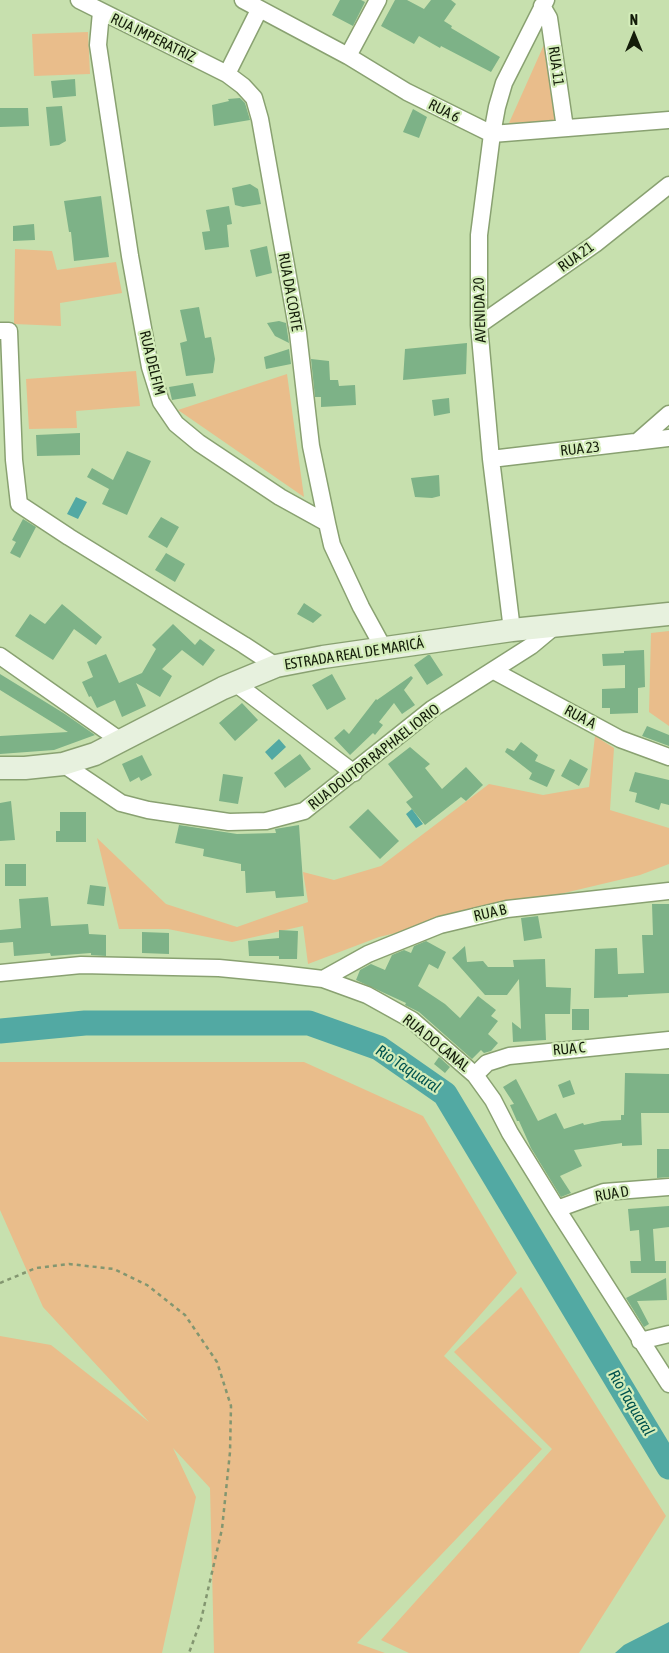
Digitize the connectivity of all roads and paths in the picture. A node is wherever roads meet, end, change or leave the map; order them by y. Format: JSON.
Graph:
{"nodes":[{"id":1,"x":79,"y":0,"type":"edge"},
{"id":2,"x":243,"y":0,"type":"edge"},
{"id":3,"x":378,"y":0,"type":"edge"},
{"id":4,"x":544,"y":3,"type":"edge"},
{"id":5,"x":259,"y":10,"type":"junction"},
{"id":6,"x":101,"y":12,"type":"junction"},
{"id":7,"x":348,"y":56,"type":"junction"},
{"id":8,"x":227,"y":74,"type":"junction"},
{"id":9,"x":669,"y":120,"type":"edge"},
{"id":10,"x":565,"y":128,"type":"junction"},
{"id":11,"x":492,"y":134,"type":"junction"},
{"id":12,"x":669,"y":185,"type":"edge"},
{"id":13,"x":480,"y":325,"type":"junction"},
{"id":14,"x":4,"y":331,"type":"edge"},
{"id":15,"x":669,"y":414,"type":"edge"},
{"id":16,"x":669,"y":438,"type":"edge"},
{"id":17,"x":636,"y":442,"type":"junction"},
{"id":18,"x":491,"y":459,"type":"junction"},
{"id":19,"x":327,"y":524,"type":"junction"},
{"id":20,"x":669,"y":614,"type":"edge"},
{"id":21,"x":555,"y":626,"type":"junction"},
{"id":22,"x":512,"y":630,"type":"junction"},
{"id":23,"x":384,"y":649,"type":"junction"},
{"id":24,"x":0,"y":656,"type":"edge"},
{"id":25,"x":276,"y":666,"type":"junction"},
{"id":26,"x":494,"y":671,"type":"junction"},
{"id":27,"x":235,"y":683,"type":"junction"},
{"id":28,"x":121,"y":741,"type":"junction"},
{"id":29,"x":669,"y":756,"type":"edge"},
{"id":30,"x":63,"y":764,"type":"junction"},
{"id":31,"x":0,"y":768,"type":"edge"},
{"id":32,"x":354,"y":772,"type":"junction"},
{"id":33,"x":669,"y":891,"type":"edge"},
{"id":34,"x":0,"y":973,"type":"edge"},
{"id":35,"x":323,"y":979,"type":"junction"},
{"id":36,"x":669,"y":1040,"type":"edge"},
{"id":37,"x":475,"y":1074,"type":"junction"},
{"id":38,"x":669,"y":1187,"type":"edge"},
{"id":39,"x":557,"y":1210,"type":"junction"},
{"id":40,"x":0,"y":1283,"type":"edge"},
{"id":41,"x":669,"y":1334,"type":"edge"},
{"id":42,"x":640,"y":1341,"type":"junction"},
{"id":43,"x":669,"y":1384,"type":"edge"},
{"id":44,"x":189,"y":1653,"type":"edge"}],
"edges":[{"from":1,"to":6,"type":"street","name":"RUA IMPERATRIZ"},
{"from":2,"to":5,"type":"street","name":"RUA 6"},
{"from":3,"to":7,"type":"street"},
{"from":4,"to":10,"type":"street","name":"RUA 11"},
{"from":4,"to":11,"type":"street","name":"AVENIDA 20"},
{"from":5,"to":7,"type":"street","name":"RUA 6"},
{"from":5,"to":8,"type":"street"},
{"from":6,"to":8,"type":"street","name":"RUA IMPERATRIZ"},
{"from":6,"to":19,"type":"street","name":"RUA DELFIM"},
{"from":7,"to":11,"type":"street","name":"RUA 6"},
{"from":8,"to":19,"type":"street","name":"RUA DA CORTE"},
{"from":9,"to":10,"type":"street"},
{"from":10,"to":11,"type":"street"},
{"from":11,"to":13,"type":"street","name":"AVENIDA 20"},
{"from":12,"to":13,"type":"street","name":"RUA 21"},
{"from":13,"to":18,"type":"street","name":"AVENIDA 20"},
{"from":14,"to":25,"type":"street"},
{"from":15,"to":17,"type":"street"},
{"from":16,"to":17,"type":"street","name":"RUA 23"},
{"from":17,"to":18,"type":"street","name":"RUA 23"},
{"from":18,"to":22,"type":"street","name":"AVENIDA 20"},
{"from":19,"to":23,"type":"street"},
{"from":20,"to":21,"type":"main road","name":"ESTRADA REAL DE MARICÁ"},
{"from":21,"to":22,"type":"main road","name":"ESTRADA REAL DE MARICÁ"},
{"from":21,"to":26,"type":"street","name":"RUA DOUTOR RAPHAEL IORIO"},
{"from":22,"to":23,"type":"main road","name":"ESTRADA REAL DE MARICÁ"},
{"from":23,"to":25,"type":"main road","name":"ESTRADA REAL DE MARICÁ"},
{"from":24,"to":28,"type":"street"},
{"from":25,"to":27,"type":"main road","name":"ESTRADA REAL DE MARICÁ"},
{"from":26,"to":29,"type":"street","name":"RUA A"},
{"from":26,"to":32,"type":"street","name":"RUA DOUTOR RAPHAEL IORIO"},
{"from":27,"to":28,"type":"main road","name":"ESTRADA REAL DE MARICÁ"},
{"from":27,"to":32,"type":"street"},
{"from":28,"to":30,"type":"main road","name":"ESTRADA REAL DE MARICÁ"},
{"from":30,"to":31,"type":"main road","name":"ESTRADA REAL DE MARICÁ"},
{"from":30,"to":32,"type":"street","name":"RUA DOUTOR RAPHAEL IORIO"},
{"from":33,"to":35,"type":"street","name":"RUA B"},
{"from":34,"to":35,"type":"street","name":"RUA DO CANAL"},
{"from":35,"to":37,"type":"street","name":"RUA DO CANAL"},
{"from":36,"to":37,"type":"street","name":"RUA C"},
{"from":37,"to":39,"type":"street","name":"RUA DO CANAL"},
{"from":38,"to":39,"type":"street","name":"RUA D"},
{"from":39,"to":42,"type":"street","name":"RUA DO CANAL"},
{"from":40,"to":44,"type":"path"},
{"from":41,"to":42,"type":"street"},
{"from":42,"to":43,"type":"street","name":"RUA DO CANAL"}]}
